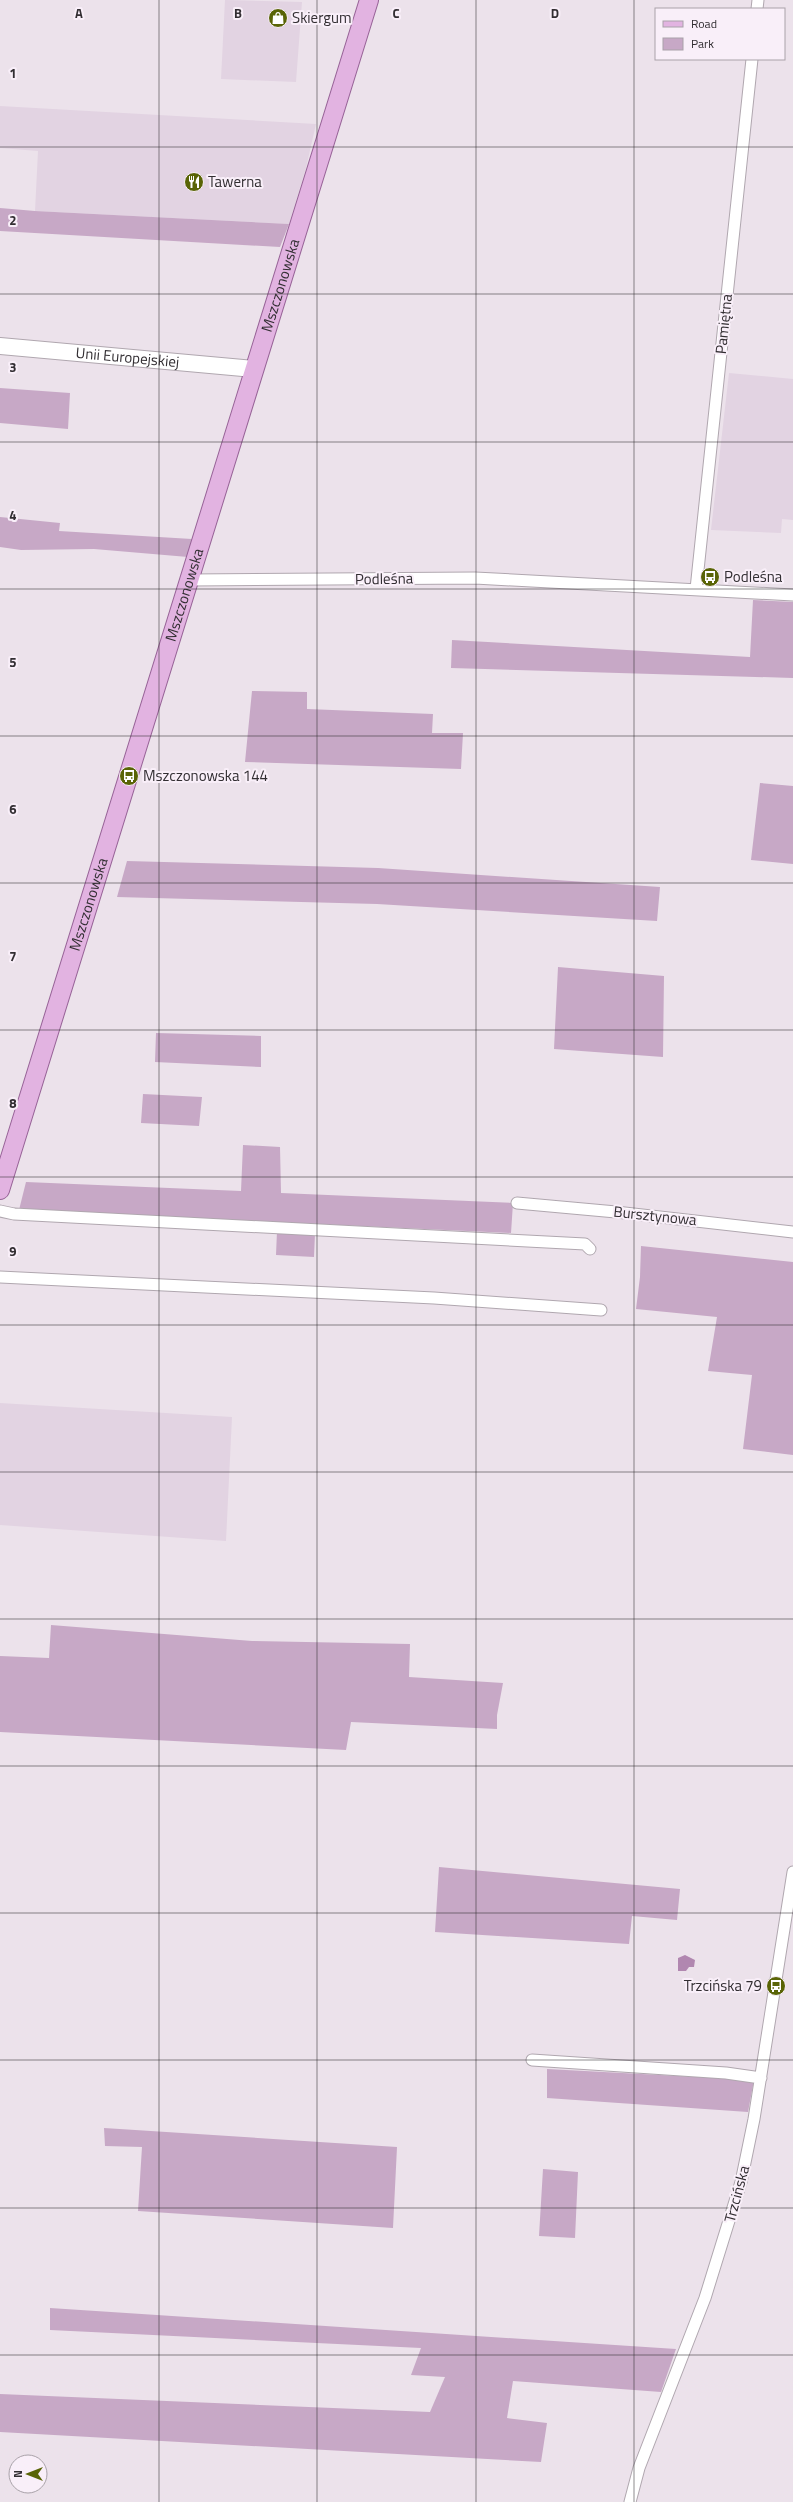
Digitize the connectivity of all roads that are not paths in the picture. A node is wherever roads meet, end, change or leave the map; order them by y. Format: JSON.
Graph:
{"nodes":[{"id":1,"x":369,"y":0,"type":"edge"},
{"id":2,"x":752,"y":60,"type":"edge"},
{"id":3,"x":0,"y":346,"type":"edge"},
{"id":4,"x":254,"y":368,"type":"junction"},
{"id":5,"x":190,"y":580,"type":"junction"},
{"id":6,"x":696,"y":590,"type":"junction"},
{"id":7,"x":793,"y":596,"type":"edge"},
{"id":8,"x":0,"y":1190,"type":"edge"},
{"id":9,"x":517,"y":1203,"type":"dead end"},
{"id":10,"x":0,"y":1211,"type":"edge"},
{"id":11,"x":793,"y":1232,"type":"edge"},
{"id":12,"x":590,"y":1249,"type":"dead end"},
{"id":13,"x":0,"y":1277,"type":"edge"},
{"id":14,"x":601,"y":1310,"type":"dead end"},
{"id":15,"x":793,"y":1872,"type":"edge"},
{"id":16,"x":532,"y":2060,"type":"dead end"},
{"id":17,"x":761,"y":2078,"type":"junction"},
{"id":18,"x":630,"y":2502,"type":"edge"}],
"edges":[{"from":1,"to":4,"type":"main road","name":"Mszczonowska"},
{"from":2,"to":6,"type":"street","name":"Pamiętna"},
{"from":3,"to":4,"type":"main road","name":"Unii Europejskiej"},
{"from":4,"to":5,"type":"main road","name":"Mszczonowska"},
{"from":5,"to":6,"type":"street","name":"Podleśna"},
{"from":5,"to":8,"type":"main road","name":"Mszczonowska"},
{"from":6,"to":7,"type":"street","name":"Podleśna"},
{"from":9,"to":11,"type":"street","name":"Bursztynowa"},
{"from":10,"to":12,"type":"street"},
{"from":13,"to":14,"type":"street"},
{"from":15,"to":17,"type":"street","name":"Trzcińska"},
{"from":16,"to":17,"type":"street"},
{"from":17,"to":18,"type":"street","name":"Trzcińska"}]}
